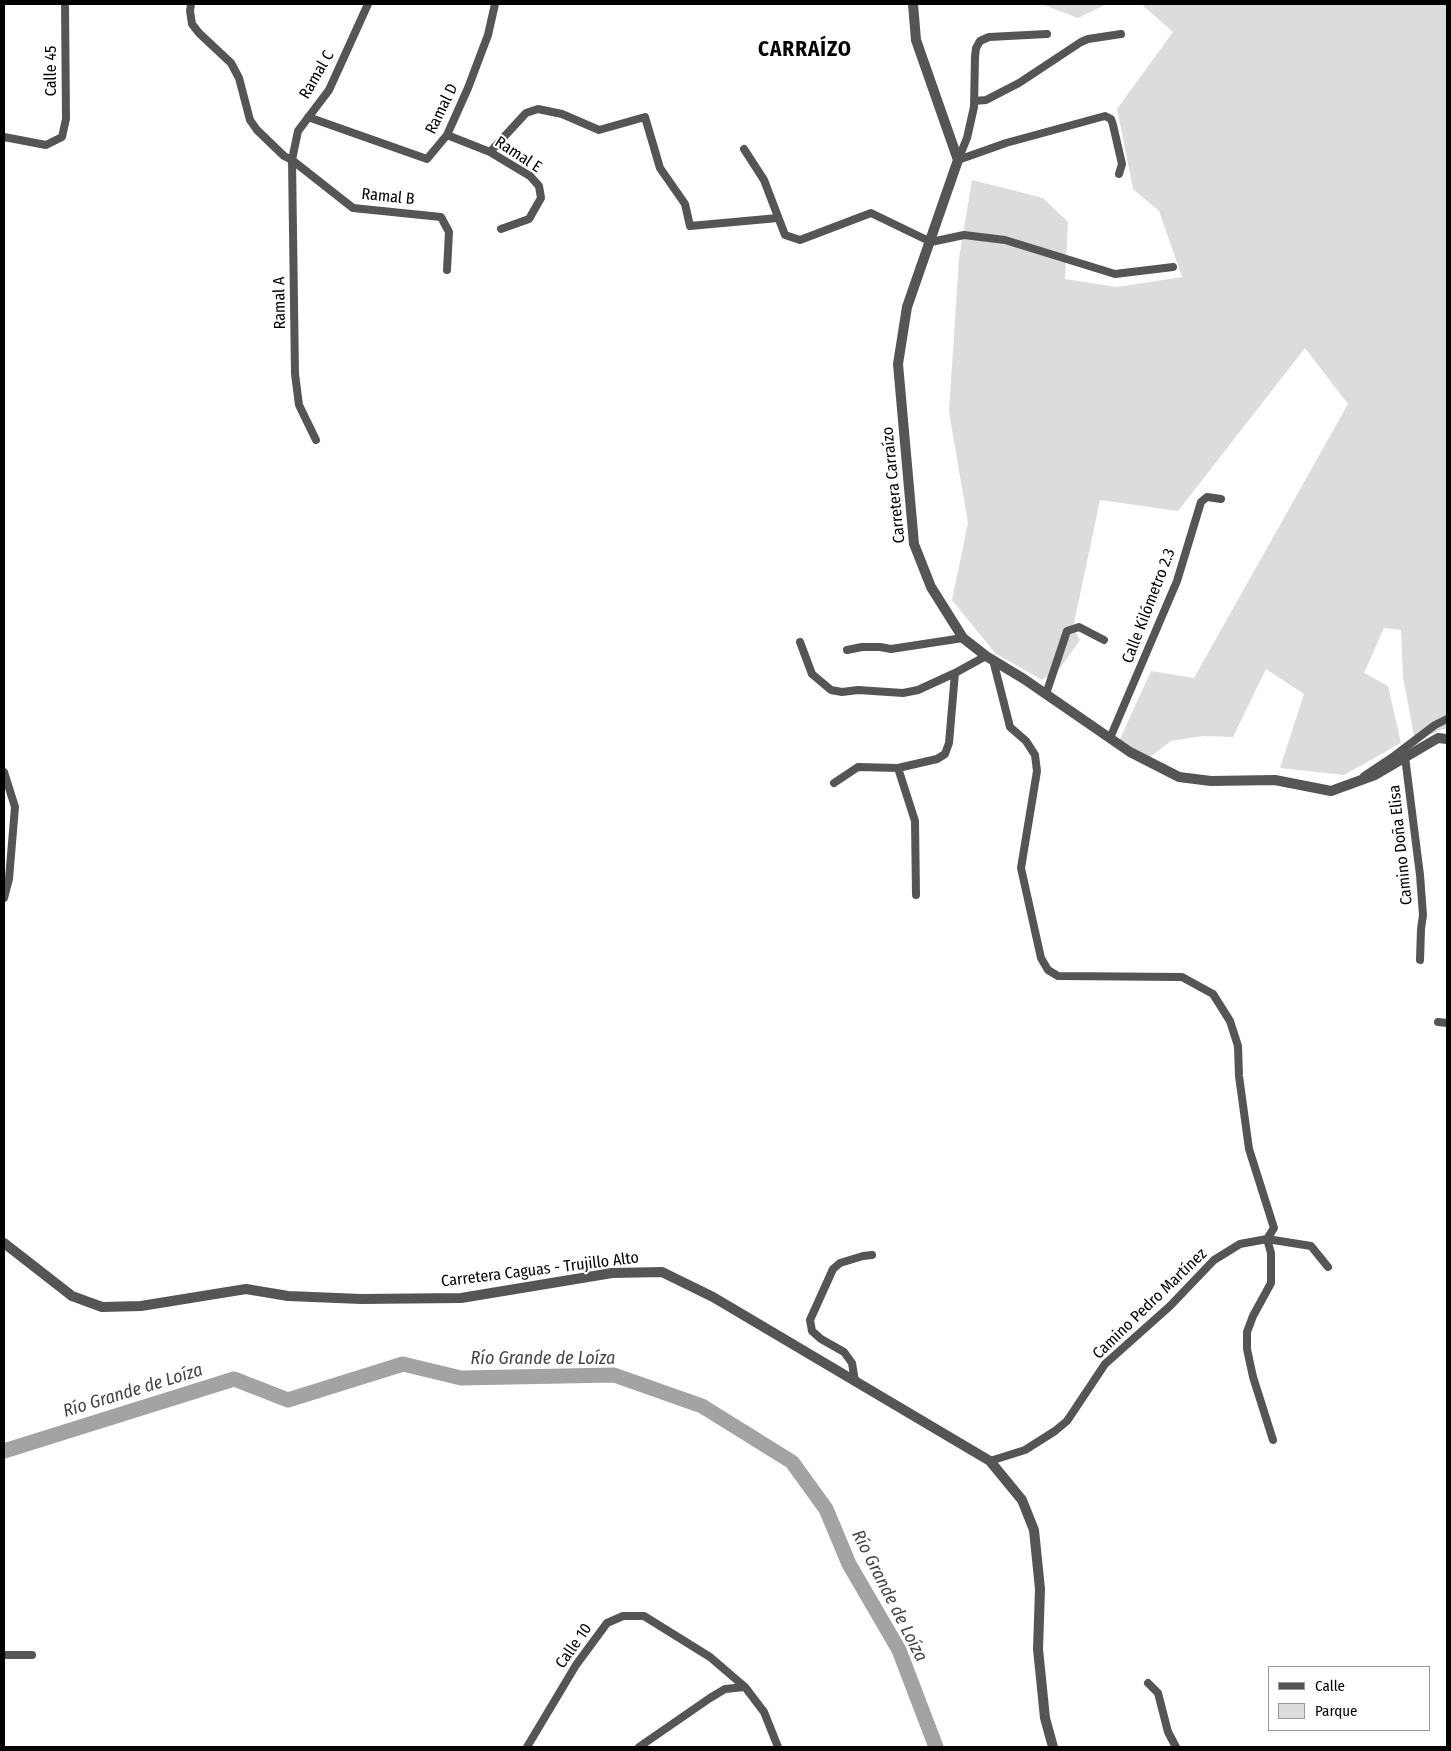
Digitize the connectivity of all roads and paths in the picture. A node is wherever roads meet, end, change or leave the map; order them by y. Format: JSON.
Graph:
{"nodes":[{"id":1,"x":65,"y":4,"type":"edge"},
{"id":2,"x":191,"y":4,"type":"edge"},
{"id":3,"x":368,"y":4,"type":"edge"},
{"id":4,"x":495,"y":4,"type":"edge"},
{"id":5,"x":913,"y":4,"type":"edge"},
{"id":6,"x":1047,"y":34,"type":"dead end"},
{"id":7,"x":1121,"y":34,"type":"dead end"},
{"id":8,"x":974,"y":101,"type":"junction"},
{"id":9,"x":308,"y":117,"type":"junction"},
{"id":10,"x":446,"y":135,"type":"junction"},
{"id":11,"x":4,"y":137,"type":"edge"},
{"id":12,"x":744,"y":149,"type":"dead end"},
{"id":13,"x":490,"y":152,"type":"junction"},
{"id":14,"x":292,"y":160,"type":"junction"},
{"id":15,"x":958,"y":160,"type":"junction"},
{"id":16,"x":1119,"y":174,"type":"dead end"},
{"id":17,"x":778,"y":218,"type":"junction"},
{"id":18,"x":501,"y":229,"type":"dead end"},
{"id":19,"x":930,"y":242,"type":"junction"},
{"id":20,"x":1173,"y":266,"type":"dead end"},
{"id":21,"x":447,"y":270,"type":"dead end"},
{"id":22,"x":316,"y":440,"type":"dead end"},
{"id":23,"x":1221,"y":498,"type":"dead end"},
{"id":24,"x":963,"y":638,"type":"junction"},
{"id":25,"x":1104,"y":640,"type":"dead end"},
{"id":26,"x":800,"y":642,"type":"dead end"},
{"id":27,"x":847,"y":650,"type":"dead end"},
{"id":28,"x":990,"y":658,"type":"junction"},
{"id":29,"x":955,"y":673,"type":"junction"},
{"id":30,"x":1046,"y":694,"type":"junction"},
{"id":31,"x":1447,"y":719,"type":"edge"},
{"id":32,"x":1110,"y":738,"type":"junction"},
{"id":33,"x":1447,"y":739,"type":"edge"},
{"id":34,"x":1405,"y":757,"type":"junction"},
{"id":35,"x":898,"y":768,"type":"junction"},
{"id":36,"x":4,"y":772,"type":"edge"},
{"id":37,"x":834,"y":782,"type":"dead end"},
{"id":38,"x":1353,"y":783,"type":"junction"},
{"id":39,"x":916,"y":894,"type":"dead end"},
{"id":40,"x":4,"y":898,"type":"edge"},
{"id":41,"x":1420,"y":960,"type":"dead end"},
{"id":42,"x":1438,"y":1022,"type":"dead end"},
{"id":43,"x":1447,"y":1022,"type":"edge"},
{"id":44,"x":1267,"y":1239,"type":"junction"},
{"id":45,"x":4,"y":1243,"type":"edge"},
{"id":46,"x":872,"y":1255,"type":"dead end"},
{"id":47,"x":1328,"y":1267,"type":"dead end"},
{"id":48,"x":855,"y":1381,"type":"junction"},
{"id":49,"x":1273,"y":1440,"type":"dead end"},
{"id":50,"x":990,"y":1461,"type":"junction"},
{"id":51,"x":4,"y":1654,"type":"edge"},
{"id":52,"x":32,"y":1655,"type":"dead end"},
{"id":53,"x":1148,"y":1683,"type":"dead end"},
{"id":54,"x":745,"y":1687,"type":"junction"},
{"id":55,"x":527,"y":1747,"type":"edge"},
{"id":56,"x":639,"y":1747,"type":"edge"},
{"id":57,"x":778,"y":1747,"type":"edge"},
{"id":58,"x":1053,"y":1747,"type":"edge"},
{"id":59,"x":1176,"y":1747,"type":"edge"}],
"edges":[{"from":1,"to":11,"type":"street","name":"Calle 45"},
{"from":2,"to":14,"type":"street"},
{"from":3,"to":9,"type":"street","name":"Ramal C"},
{"from":4,"to":10,"type":"street","name":"Ramal D"},
{"from":5,"to":15,"type":"street"},
{"from":6,"to":8,"type":"street"},
{"from":7,"to":8,"type":"street"},
{"from":8,"to":15,"type":"street"},
{"from":9,"to":10,"type":"street","name":"Ramal D"},
{"from":9,"to":14,"type":"street","name":"Ramal C"},
{"from":10,"to":13,"type":"street","name":"Ramal E"},
{"from":12,"to":17,"type":"street"},
{"from":13,"to":17,"type":"street"},
{"from":13,"to":18,"type":"street","name":"Ramal E"},
{"from":14,"to":21,"type":"street","name":"Ramal B"},
{"from":14,"to":22,"type":"street","name":"Ramal A"},
{"from":15,"to":16,"type":"street"},
{"from":15,"to":19,"type":"street","name":"Carretera Carraízo"},
{"from":17,"to":19,"type":"street"},
{"from":19,"to":20,"type":"street"},
{"from":19,"to":24,"type":"street","name":"Carretera Carraízo"},
{"from":23,"to":32,"type":"street","name":"Calle Kilómetro 2.3"},
{"from":24,"to":27,"type":"street"},
{"from":24,"to":28,"type":"street","name":"Carretera Carraízo"},
{"from":25,"to":30,"type":"street"},
{"from":26,"to":29,"type":"street"},
{"from":28,"to":29,"type":"street"},
{"from":28,"to":30,"type":"street","name":"Carretera Carraízo"},
{"from":28,"to":44,"type":"street"},
{"from":29,"to":35,"type":"street"},
{"from":30,"to":32,"type":"street","name":"Carretera Carraízo"},
{"from":31,"to":38,"type":"street"},
{"from":32,"to":38,"type":"street","name":"Carretera Carraízo"},
{"from":33,"to":34,"type":"street","name":"Carretera Carraízo"},
{"from":34,"to":38,"type":"street","name":"Carretera Carraízo"},
{"from":34,"to":41,"type":"street","name":"Camino Doña Elisa"},
{"from":35,"to":37,"type":"street"},
{"from":35,"to":39,"type":"street"},
{"from":36,"to":40,"type":"street"},
{"from":42,"to":43,"type":"street"},
{"from":44,"to":47,"type":"street","name":"Camino Pedro Martínez"},
{"from":44,"to":49,"type":"street"},
{"from":44,"to":50,"type":"street","name":"Camino Pedro Martínez"},
{"from":45,"to":48,"type":"street","name":"Carretera Caguas - Trujillo Alto"},
{"from":46,"to":48,"type":"street"},
{"from":48,"to":50,"type":"street","name":"Carretera Caguas - Trujillo Alto"},
{"from":50,"to":58,"type":"street","name":"Carretera Caguas - Trujillo Alto"},
{"from":51,"to":52,"type":"street"},
{"from":53,"to":59,"type":"street"},
{"from":54,"to":55,"type":"street","name":"Calle 10"},
{"from":54,"to":56,"type":"street"},
{"from":54,"to":57,"type":"street","name":"Calle 10"}]}
